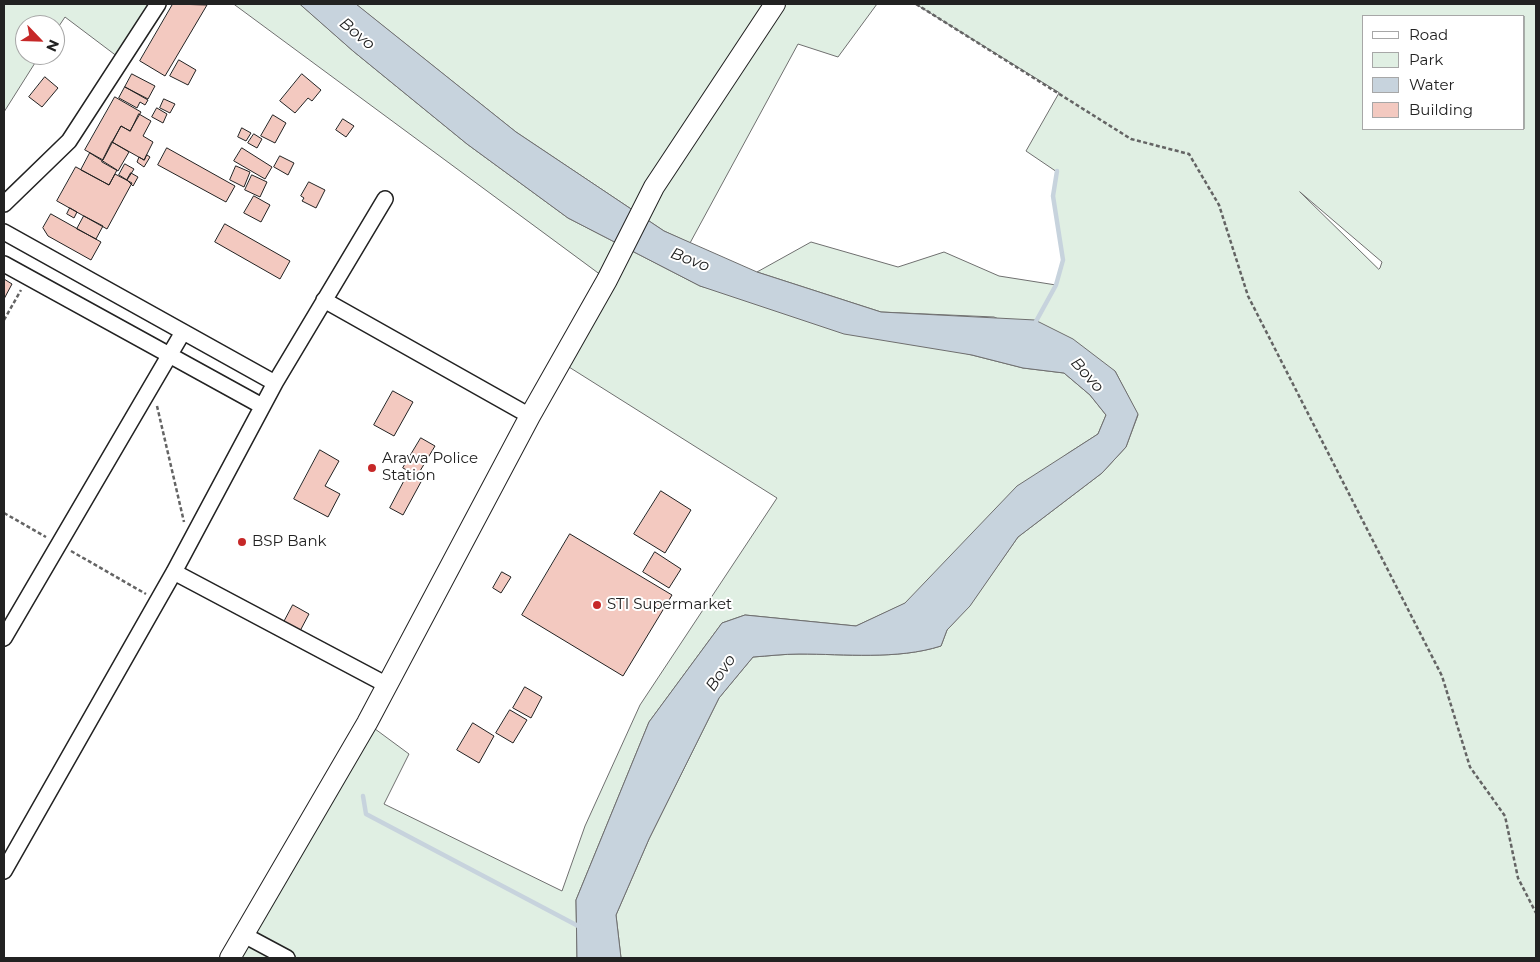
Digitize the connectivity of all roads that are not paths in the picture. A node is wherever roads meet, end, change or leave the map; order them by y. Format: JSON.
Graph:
{"nodes":[{"id":1,"x":158,"y":4,"type":"edge"},
{"id":2,"x":775,"y":4,"type":"edge"},
{"id":3,"x":385,"y":199,"type":"dead end"},
{"id":4,"x":4,"y":204,"type":"edge"},
{"id":5,"x":4,"y":232,"type":"edge"},
{"id":6,"x":4,"y":264,"type":"edge"},
{"id":7,"x":324,"y":300,"type":"junction"},
{"id":8,"x":183,"y":332,"type":"junction"},
{"id":9,"x":169,"y":355,"type":"junction"},
{"id":10,"x":274,"y":383,"type":"junction"},
{"id":11,"x":262,"y":406,"type":"junction"},
{"id":12,"x":530,"y":416,"type":"junction"},
{"id":13,"x":174,"y":572,"type":"junction"},
{"id":14,"x":4,"y":638,"type":"edge"},
{"id":15,"x":387,"y":685,"type":"junction"},
{"id":16,"x":4,"y":871,"type":"edge"},
{"id":17,"x":244,"y":935,"type":"junction"},
{"id":18,"x":230,"y":958,"type":"edge"},
{"id":19,"x":286,"y":958,"type":"edge"}],
"edges":[{"from":1,"to":4,"type":"street"},
{"from":2,"to":12,"type":"main road"},
{"from":3,"to":7,"type":"street"},
{"from":5,"to":8,"type":"street"},
{"from":6,"to":9,"type":"street"},
{"from":7,"to":10,"type":"street"},
{"from":7,"to":12,"type":"street"},
{"from":8,"to":9,"type":"street"},
{"from":8,"to":10,"type":"street"},
{"from":9,"to":11,"type":"street"},
{"from":9,"to":14,"type":"street"},
{"from":10,"to":11,"type":"street"},
{"from":11,"to":13,"type":"street"},
{"from":12,"to":15,"type":"main road"},
{"from":13,"to":15,"type":"street"},
{"from":13,"to":16,"type":"street"},
{"from":15,"to":17,"type":"main road"},
{"from":17,"to":18,"type":"main road"},
{"from":17,"to":19,"type":"street"}]}
